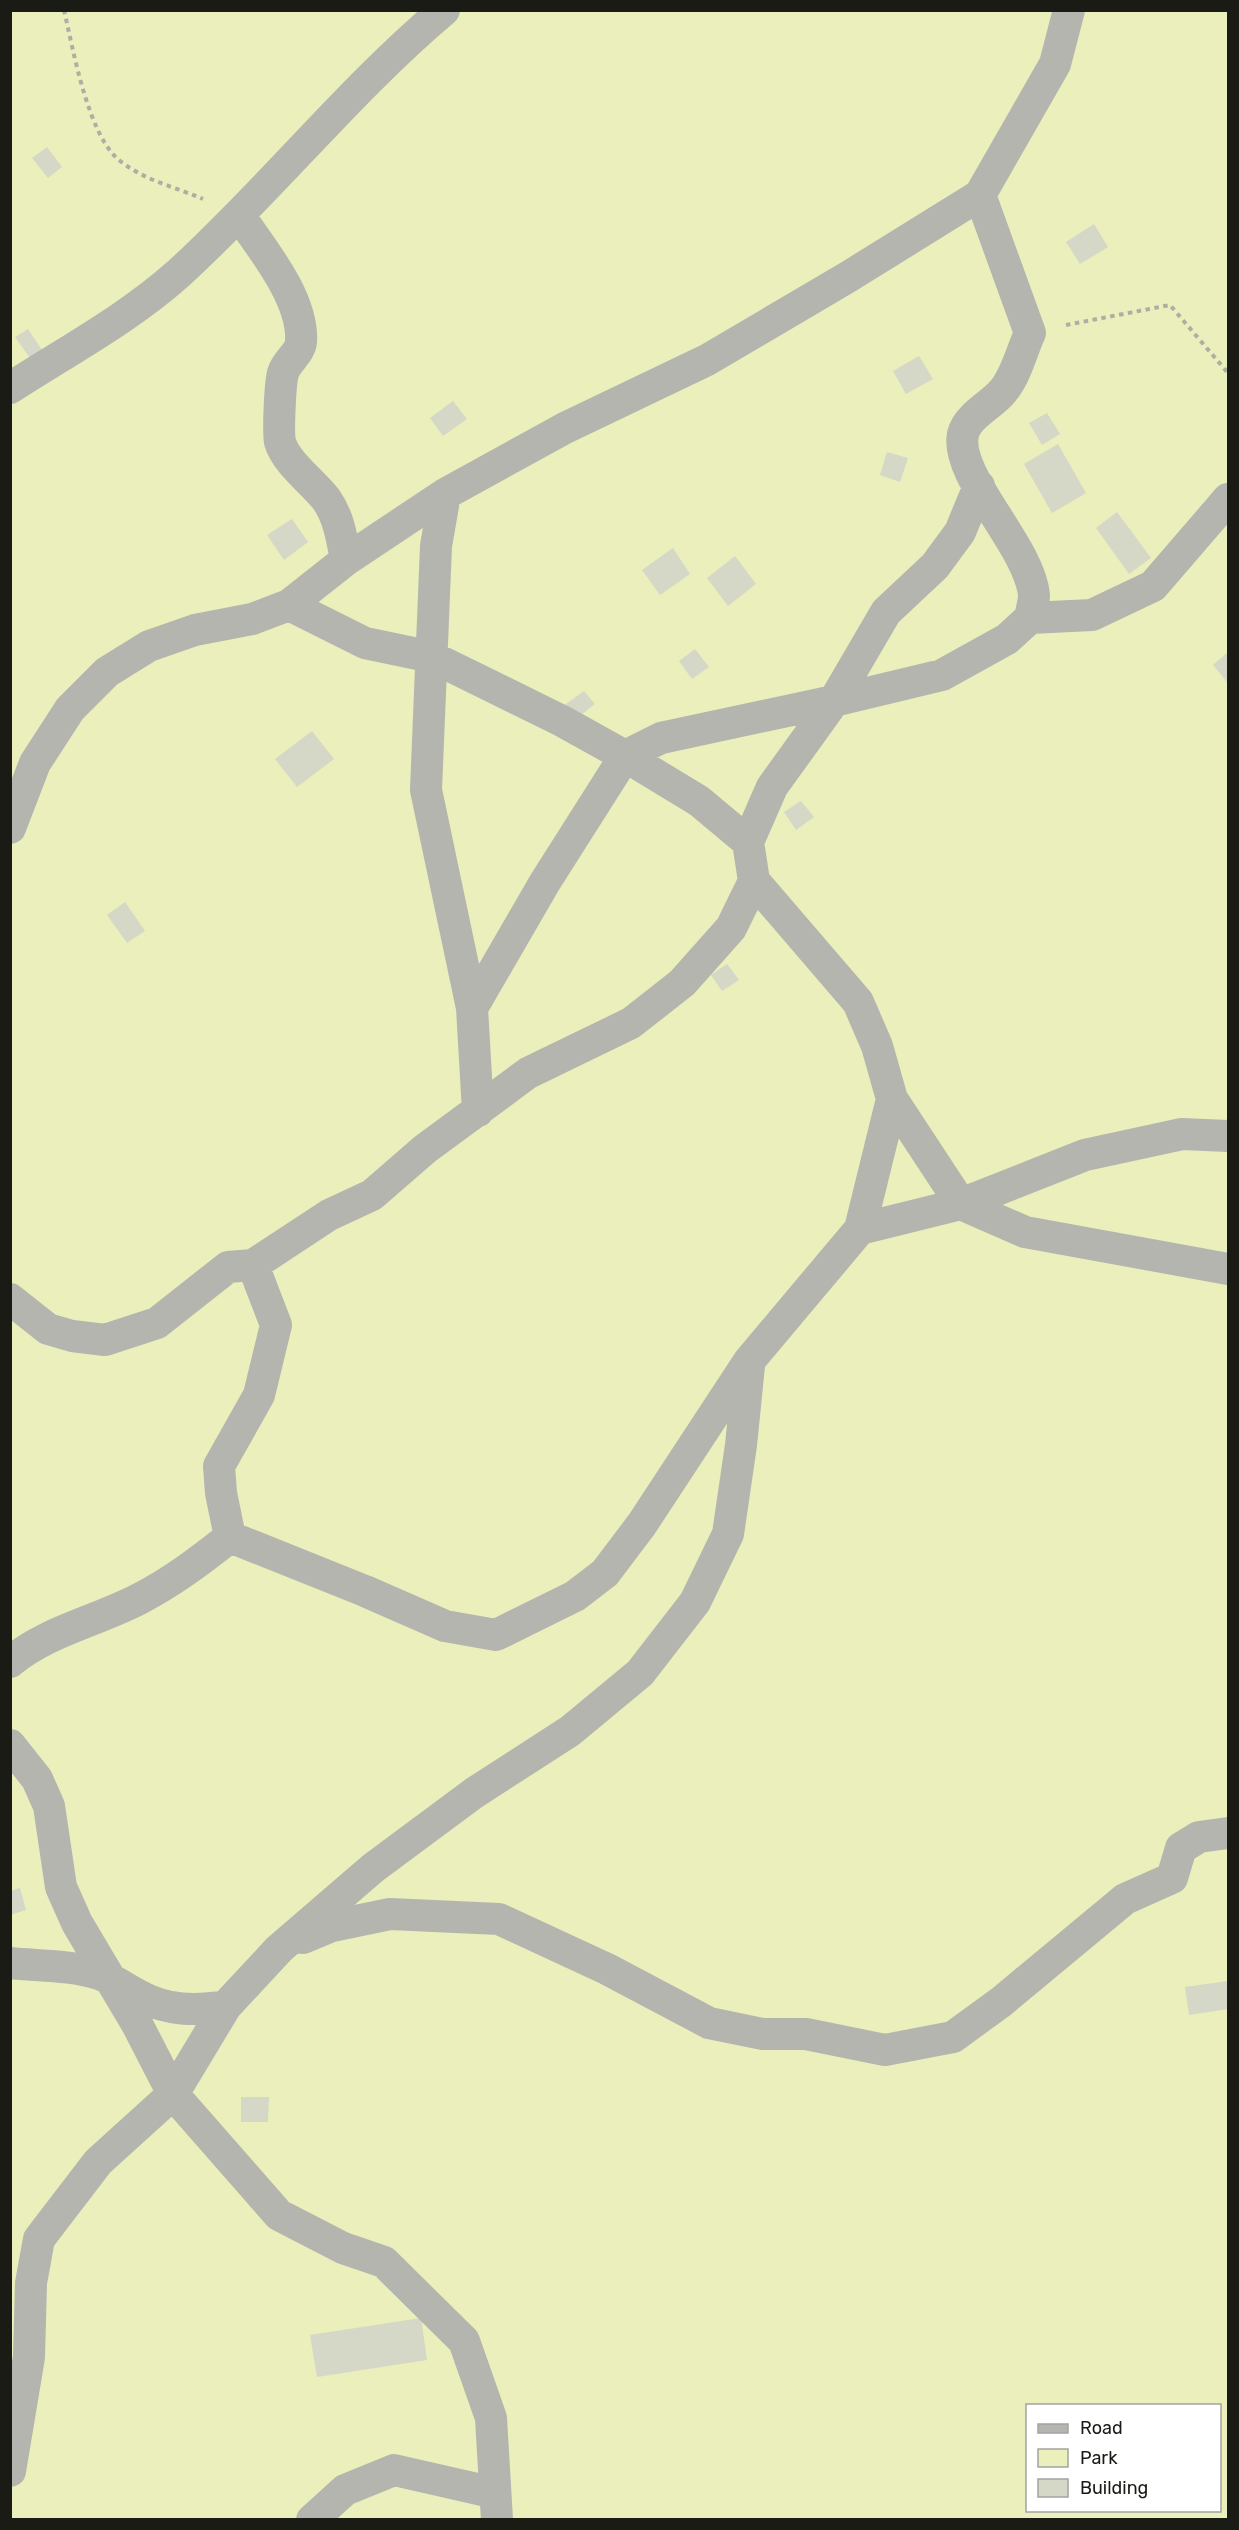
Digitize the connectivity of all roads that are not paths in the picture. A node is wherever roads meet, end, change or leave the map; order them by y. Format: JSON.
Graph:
{"nodes":[{"id":1,"x":444,"y":10,"type":"edge"},
{"id":2,"x":1069,"y":10,"type":"edge"},
{"id":3,"x":980,"y":195,"type":"junction"},
{"id":4,"x":239,"y":215,"type":"junction"},
{"id":5,"x":25,"y":369,"type":"edge"},
{"id":6,"x":10,"y":387,"type":"edge"},
{"id":7,"x":979,"y":486,"type":"junction"},
{"id":8,"x":445,"y":494,"type":"junction"},
{"id":9,"x":1228,"y":499,"type":"edge"},
{"id":10,"x":346,"y":560,"type":"junction"},
{"id":11,"x":289,"y":605,"type":"junction"},
{"id":12,"x":1030,"y":618,"type":"junction"},
{"id":13,"x":432,"y":657,"type":"junction"},
{"id":14,"x":834,"y":701,"type":"junction"},
{"id":15,"x":626,"y":756,"type":"junction"},
{"id":16,"x":10,"y":828,"type":"edge"},
{"id":17,"x":748,"y":842,"type":"junction"},
{"id":18,"x":754,"y":881,"type":"junction"},
{"id":19,"x":472,"y":1008,"type":"junction"},
{"id":20,"x":892,"y":1099,"type":"junction"},
{"id":21,"x":478,"y":1111,"type":"junction"},
{"id":22,"x":1228,"y":1136,"type":"edge"},
{"id":23,"x":961,"y":1204,"type":"junction"},
{"id":24,"x":860,"y":1229,"type":"junction"},
{"id":25,"x":253,"y":1265,"type":"junction"},
{"id":26,"x":1228,"y":1269,"type":"edge"},
{"id":27,"x":10,"y":1299,"type":"edge"},
{"id":28,"x":749,"y":1361,"type":"junction"},
{"id":29,"x":230,"y":1537,"type":"junction"},
{"id":30,"x":10,"y":1662,"type":"edge"},
{"id":31,"x":10,"y":1745,"type":"edge"},
{"id":32,"x":1228,"y":1833,"type":"edge"},
{"id":33,"x":279,"y":1948,"type":"junction"},
{"id":34,"x":10,"y":1963,"type":"edge"},
{"id":35,"x":112,"y":1980,"type":"junction"},
{"id":36,"x":226,"y":2006,"type":"junction"},
{"id":37,"x":173,"y":2094,"type":"junction"},
{"id":38,"x":10,"y":2471,"type":"edge"},
{"id":39,"x":496,"y":2506,"type":"edge"},
{"id":40,"x":312,"y":2520,"type":"edge"}],
"edges":[{"from":1,"to":4,"type":"street"},
{"from":2,"to":3,"type":"street"},
{"from":3,"to":7,"type":"street"},
{"from":3,"to":8,"type":"street"},
{"from":4,"to":5,"type":"street"},
{"from":4,"to":10,"type":"street"},
{"from":5,"to":6,"type":"street"},
{"from":7,"to":12,"type":"street"},
{"from":7,"to":14,"type":"street"},
{"from":8,"to":10,"type":"street"},
{"from":8,"to":13,"type":"street"},
{"from":9,"to":12,"type":"street"},
{"from":10,"to":11,"type":"street"},
{"from":11,"to":13,"type":"street"},
{"from":11,"to":16,"type":"street"},
{"from":12,"to":14,"type":"street"},
{"from":13,"to":15,"type":"street"},
{"from":13,"to":19,"type":"street"},
{"from":14,"to":15,"type":"street"},
{"from":14,"to":17,"type":"street"},
{"from":15,"to":17,"type":"street"},
{"from":15,"to":19,"type":"street"},
{"from":17,"to":18,"type":"street"},
{"from":18,"to":20,"type":"street"},
{"from":18,"to":21,"type":"street"},
{"from":19,"to":21,"type":"street"},
{"from":20,"to":23,"type":"street"},
{"from":20,"to":24,"type":"street"},
{"from":21,"to":25,"type":"street"},
{"from":22,"to":23,"type":"street"},
{"from":23,"to":24,"type":"street"},
{"from":23,"to":26,"type":"street"},
{"from":24,"to":28,"type":"street"},
{"from":25,"to":27,"type":"street"},
{"from":25,"to":29,"type":"street"},
{"from":28,"to":29,"type":"street"},
{"from":28,"to":33,"type":"street"},
{"from":29,"to":30,"type":"street"},
{"from":31,"to":35,"type":"street"},
{"from":32,"to":33,"type":"street"},
{"from":33,"to":36,"type":"street"},
{"from":34,"to":35,"type":"street"},
{"from":35,"to":36,"type":"street"},
{"from":35,"to":37,"type":"street"},
{"from":36,"to":37,"type":"street"},
{"from":37,"to":38,"type":"street"},
{"from":37,"to":39,"type":"street"},
{"from":39,"to":40,"type":"street"}]}
